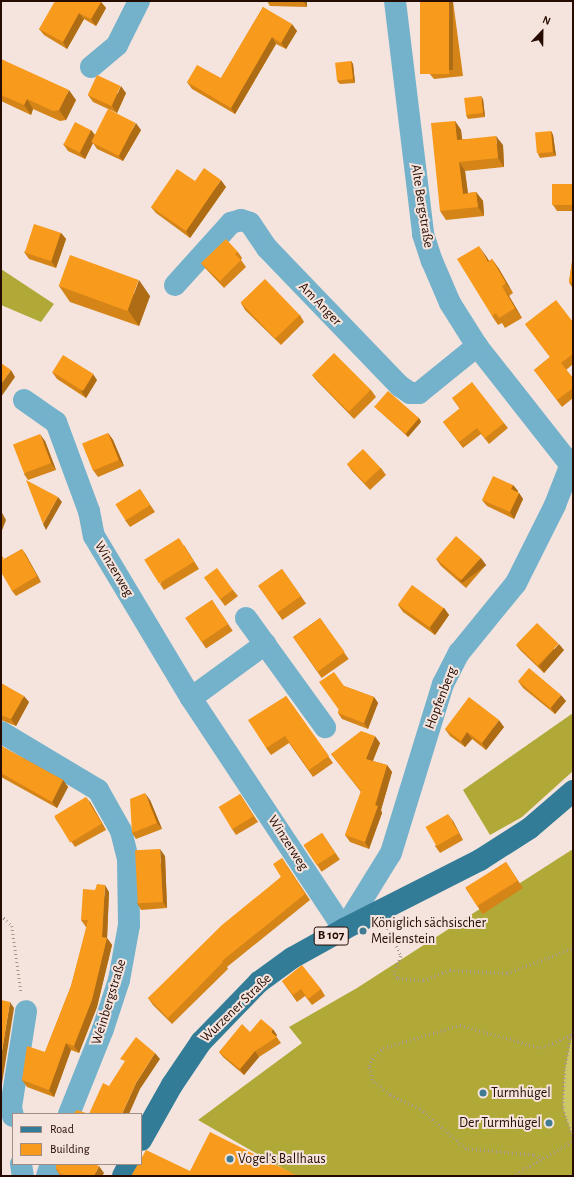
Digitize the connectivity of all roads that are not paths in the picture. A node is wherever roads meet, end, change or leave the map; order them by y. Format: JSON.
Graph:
{"nodes":[{"id":1,"x":139,"y":1,"type":"edge"},
{"id":2,"x":395,"y":1,"type":"edge"},
{"id":3,"x":91,"y":67,"type":"dead end"},
{"id":4,"x":175,"y":284,"type":"dead end"},
{"id":5,"x":477,"y":346,"type":"junction"},
{"id":6,"x":24,"y":400,"type":"dead end"},
{"id":7,"x":572,"y":462,"type":"edge"},
{"id":8,"x":246,"y":618,"type":"dead end"},
{"id":9,"x":266,"y":644,"type":"junction"},
{"id":10,"x":191,"y":698,"type":"junction"},
{"id":11,"x":325,"y":727,"type":"dead end"},
{"id":12,"x":1,"y":732,"type":"edge"},
{"id":13,"x":573,"y":791,"type":"edge"},
{"id":14,"x":344,"y":929,"type":"junction"},
{"id":15,"x":24,"y":1002,"type":"road end"},
{"id":16,"x":12,"y":1113,"type":"edge"},
{"id":17,"x":70,"y":1113,"type":"edge"},
{"id":18,"x":142,"y":1138,"type":"edge"},
{"id":19,"x":21,"y":1165,"type":"edge"},
{"id":20,"x":51,"y":1165,"type":"edge"},
{"id":21,"x":128,"y":1165,"type":"edge"},
{"id":22,"x":23,"y":1176,"type":"edge"},
{"id":23,"x":47,"y":1176,"type":"edge"},
{"id":24,"x":123,"y":1176,"type":"edge"}],
"edges":[{"from":1,"to":3,"type":"street"},
{"from":2,"to":5,"type":"street","name":"Alte Bergstraße"},
{"from":4,"to":5,"type":"street","name":"Am Anger"},
{"from":5,"to":7,"type":"street","name":"Alte Bergstraße"},
{"from":6,"to":10,"type":"street","name":"Winzerweg"},
{"from":7,"to":14,"type":"street","name":"Hopfenberg"},
{"from":8,"to":9,"type":"street"},
{"from":9,"to":10,"type":"street"},
{"from":9,"to":11,"type":"street"},
{"from":10,"to":14,"type":"street","name":"Winzerweg"},
{"from":12,"to":17,"type":"street","name":"Weinbergstraße"},
{"from":13,"to":14,"type":"main road","name":"Wurzener Straße","number":"B 107"},
{"from":14,"to":18,"type":"main road","name":"Wurzener Straße","number":"B 107"},
{"from":15,"to":16,"type":"street"},
{"from":19,"to":22,"type":"street"},
{"from":20,"to":23,"type":"street"},
{"from":21,"to":24,"type":"main road"}]}
